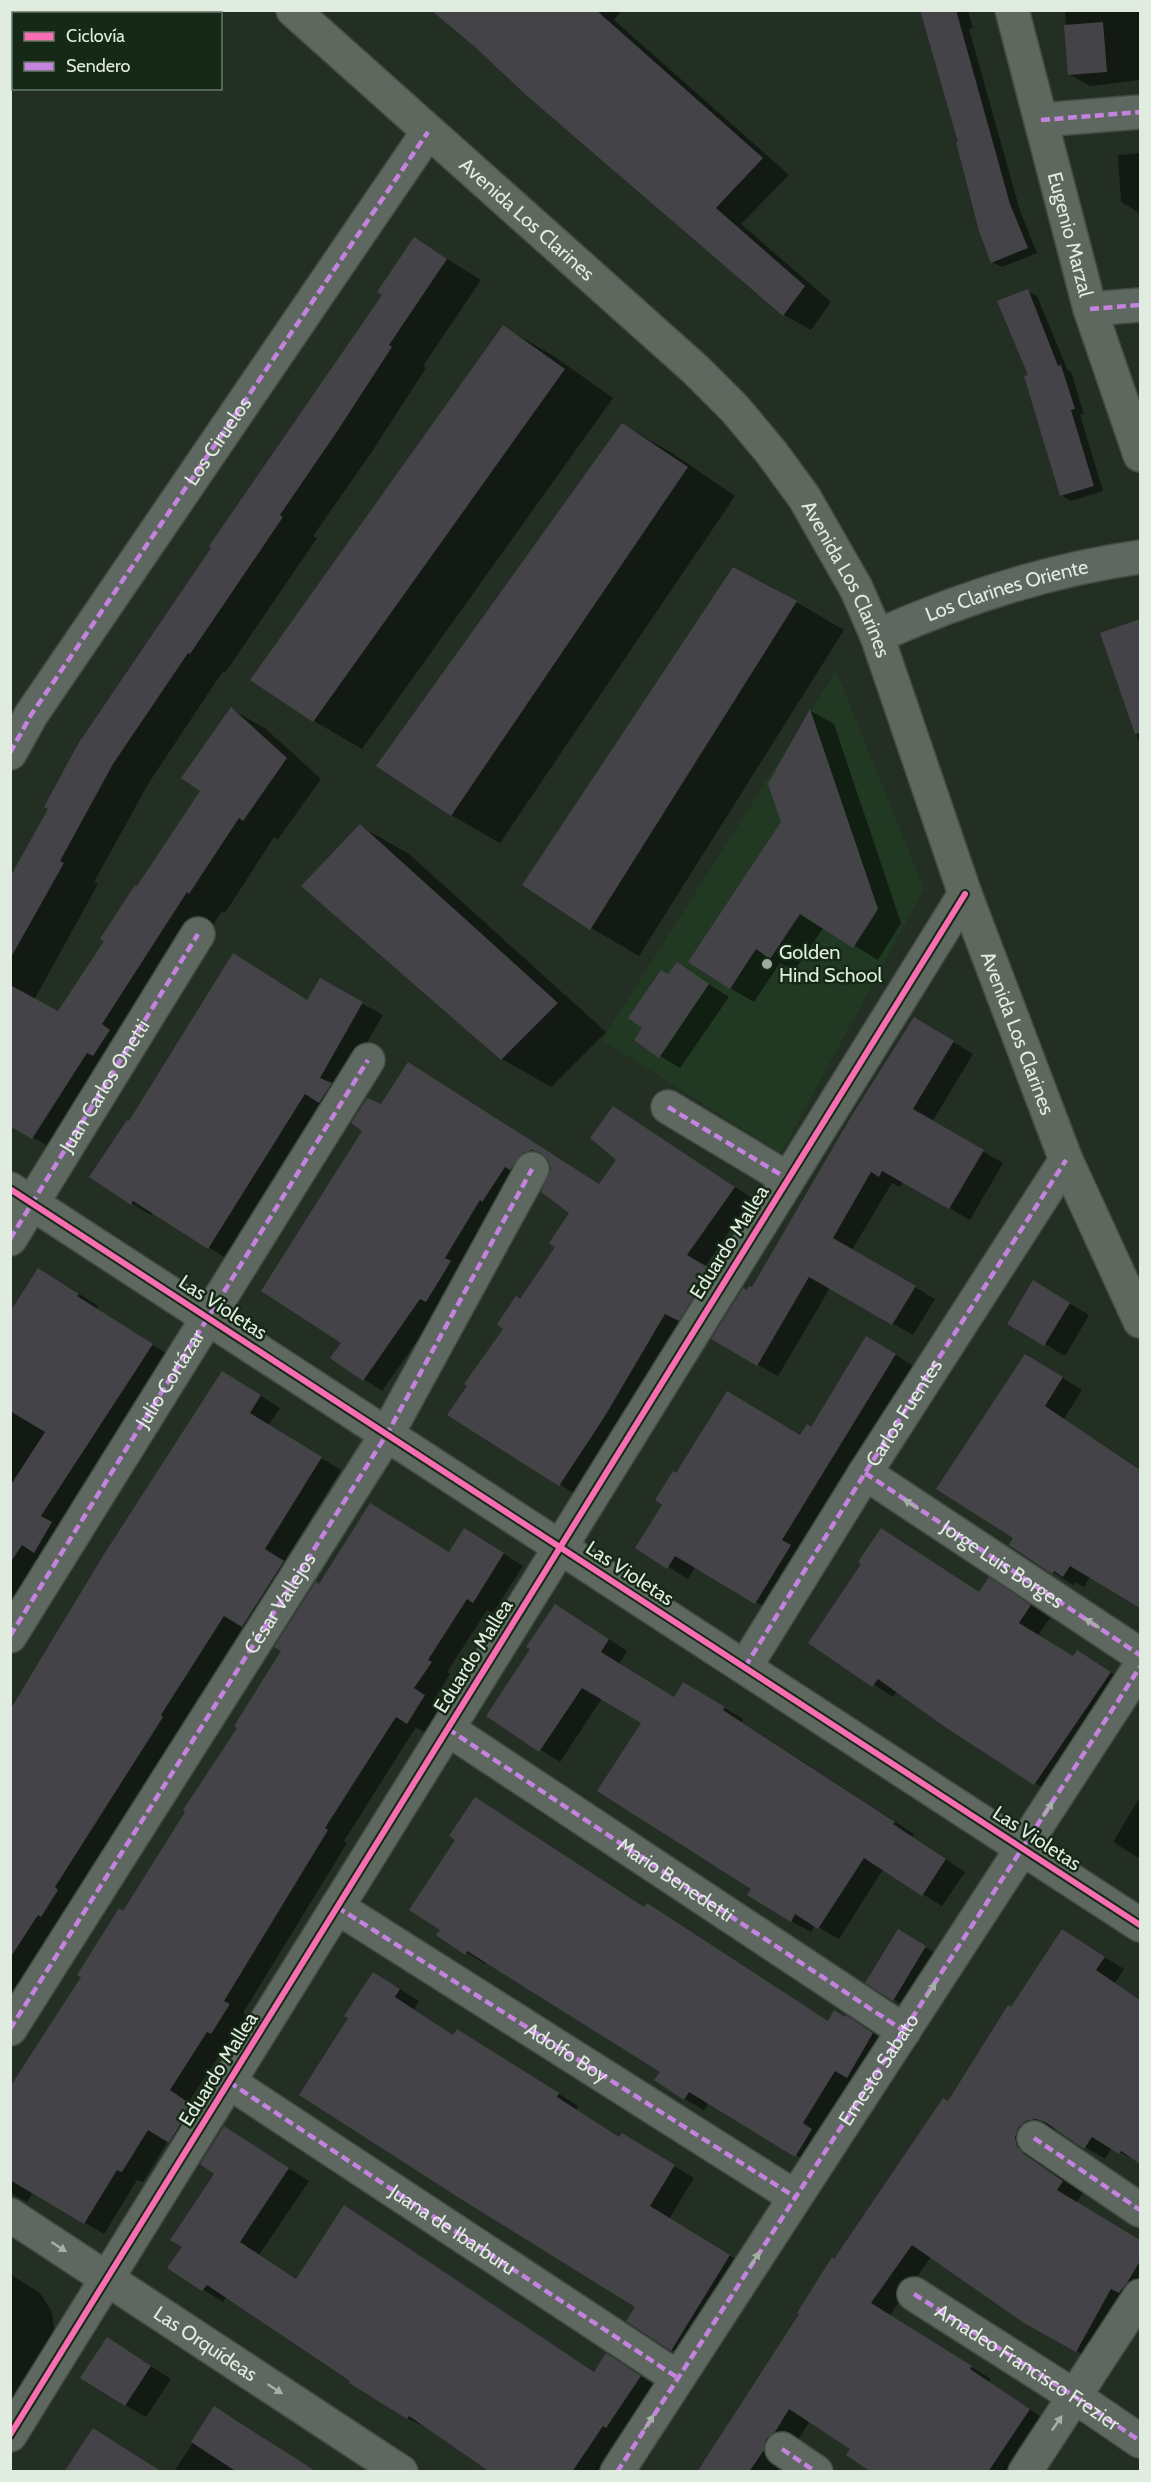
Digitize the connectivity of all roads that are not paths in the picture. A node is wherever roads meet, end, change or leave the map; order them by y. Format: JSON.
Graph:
{"nodes":[{"id":1,"x":293,"y":10,"type":"edge"},
{"id":2,"x":1012,"y":10,"type":"edge"},
{"id":3,"x":1140,"y":112,"type":"edge"},
{"id":4,"x":1041,"y":120,"type":"junction"},
{"id":5,"x":428,"y":132,"type":"junction"},
{"id":6,"x":1140,"y":305,"type":"edge"},
{"id":7,"x":1090,"y":309,"type":"junction"},
{"id":8,"x":1140,"y":455,"type":"edge"},
{"id":9,"x":1140,"y":557,"type":"edge"},
{"id":10,"x":876,"y":636,"type":"junction"},
{"id":11,"x":10,"y":753,"type":"edge"},
{"id":12,"x":965,"y":894,"type":"junction"},
{"id":13,"x":198,"y":934,"type":"dead end"},
{"id":14,"x":368,"y":1060,"type":"dead end"},
{"id":15,"x":668,"y":1107,"type":"dead end"},
{"id":16,"x":1065,"y":1160,"type":"junction"},
{"id":17,"x":532,"y":1169,"type":"dead end"},
{"id":18,"x":788,"y":1179,"type":"junction"},
{"id":19,"x":21,"y":1196,"type":"edge"},
{"id":20,"x":10,"y":1239,"type":"edge"},
{"id":21,"x":208,"y":1317,"type":"junction"},
{"id":22,"x":1140,"y":1321,"type":"edge"},
{"id":23,"x":387,"y":1434,"type":"junction"},
{"id":24,"x":865,"y":1473,"type":"junction"},
{"id":25,"x":560,"y":1547,"type":"junction"},
{"id":26,"x":10,"y":1636,"type":"edge"},
{"id":27,"x":1140,"y":1655,"type":"edge"},
{"id":28,"x":745,"y":1667,"type":"junction"},
{"id":29,"x":1140,"y":1667,"type":"edge"},
{"id":30,"x":448,"y":1729,"type":"junction"},
{"id":31,"x":1023,"y":1848,"type":"junction"},
{"id":32,"x":337,"y":1907,"type":"junction"},
{"id":33,"x":1140,"y":1925,"type":"edge"},
{"id":34,"x":10,"y":2029,"type":"edge"},
{"id":35,"x":904,"y":2031,"type":"junction"},
{"id":36,"x":229,"y":2082,"type":"junction"},
{"id":37,"x":1034,"y":2138,"type":"dead end"},
{"id":38,"x":795,"y":2198,"type":"junction"},
{"id":39,"x":1140,"y":2210,"type":"edge"},
{"id":40,"x":10,"y":2215,"type":"edge"},
{"id":41,"x":107,"y":2278,"type":"junction"},
{"id":42,"x":914,"y":2294,"type":"dead end"},
{"id":43,"x":1140,"y":2296,"type":"edge"},
{"id":44,"x":678,"y":2378,"type":"junction"},
{"id":45,"x":1074,"y":2396,"type":"junction"},
{"id":46,"x":10,"y":2435,"type":"edge"},
{"id":47,"x":1140,"y":2441,"type":"edge"},
{"id":48,"x":782,"y":2449,"type":"dead end"},
{"id":49,"x":401,"y":2472,"type":"edge"},
{"id":50,"x":617,"y":2472,"type":"edge"},
{"id":51,"x":816,"y":2472,"type":"edge"},
{"id":52,"x":1024,"y":2472,"type":"edge"}],
"edges":[{"from":1,"to":5,"type":"main road","name":"Avenida Los Clarines"},
{"from":2,"to":4,"type":"main road","name":"Eugenio Marzal"},
{"from":3,"to":4,"type":"street"},
{"from":4,"to":7,"type":"main road","name":"Eugenio Marzal"},
{"from":5,"to":10,"type":"main road","name":"Avenida Los Clarines"},
{"from":5,"to":11,"type":"street","name":"Los Ciruelos"},
{"from":6,"to":7,"type":"street"},
{"from":7,"to":8,"type":"main road","name":"Eugenio Marzal"},
{"from":9,"to":10,"type":"street","name":"Los Clarines Oriente"},
{"from":10,"to":12,"type":"main road","name":"Avenida Los Clarines"},
{"from":12,"to":16,"type":"main road","name":"Avenida Los Clarines"},
{"from":12,"to":18,"type":"street","name":"Eduardo Mallea"},
{"from":13,"to":19,"type":"street","name":"Juan Carlos Onetti"},
{"from":14,"to":21,"type":"street","name":"Julio Cortázar"},
{"from":15,"to":18,"type":"street"},
{"from":16,"to":22,"type":"main road","name":"Avenida Los Clarines"},
{"from":16,"to":24,"type":"street","name":"Carlos Fuentes"},
{"from":17,"to":23,"type":"street","name":"César Vallejos"},
{"from":18,"to":25,"type":"street","name":"Eduardo Mallea"},
{"from":19,"to":20,"type":"street","name":"Juan Carlos Onetti"},
{"from":19,"to":21,"type":"street","name":"Las Violetas"},
{"from":21,"to":23,"type":"street","name":"Las Violetas"},
{"from":21,"to":26,"type":"street","name":"Julio Cortázar"},
{"from":23,"to":25,"type":"street","name":"Las Violetas"},
{"from":23,"to":34,"type":"street","name":"César Vallejos"},
{"from":27,"to":24,"type":"street","name":"Jorge Luis Borges","one_way":true},
{"from":24,"to":28,"type":"street","name":"Carlos Fuentes"},
{"from":25,"to":28,"type":"street","name":"Las Violetas"},
{"from":25,"to":30,"type":"street","name":"Eduardo Mallea"},
{"from":28,"to":31,"type":"street","name":"Las Violetas"},
{"from":31,"to":29,"type":"street","name":"Ernesto Sabato","one_way":true},
{"from":30,"to":32,"type":"street","name":"Eduardo Mallea"},
{"from":30,"to":35,"type":"street","name":"Mario Benedetti"},
{"from":31,"to":33,"type":"street","name":"Las Violetas"},
{"from":35,"to":31,"type":"street","name":"Ernesto Sabato","one_way":true},
{"from":32,"to":36,"type":"street","name":"Eduardo Mallea"},
{"from":32,"to":38,"type":"street","name":"Adolfo Boy"},
{"from":35,"to":38,"type":"street","name":"Ernesto Sabato"},
{"from":36,"to":41,"type":"street","name":"Eduardo Mallea"},
{"from":36,"to":44,"type":"street","name":"Juana de Ibarburu"},
{"from":37,"to":39,"type":"street"},
{"from":44,"to":38,"type":"street","name":"Ernesto Sabato","one_way":true},
{"from":40,"to":41,"type":"street","name":"Las Orquídeas","one_way":true},
{"from":41,"to":46,"type":"street","name":"Eduardo Mallea"},
{"from":41,"to":49,"type":"street","name":"Las Orquídeas","one_way":true},
{"from":42,"to":45,"type":"street","name":"Amadeo Francisco Frezier"},
{"from":43,"to":45,"type":"street"},
{"from":50,"to":44,"type":"street","name":"Ernesto Sabato","one_way":true},
{"from":45,"to":47,"type":"street","name":"Amadeo Francisco Frezier"},
{"from":52,"to":45,"type":"street","one_way":true},
{"from":48,"to":51,"type":"street"}]}
